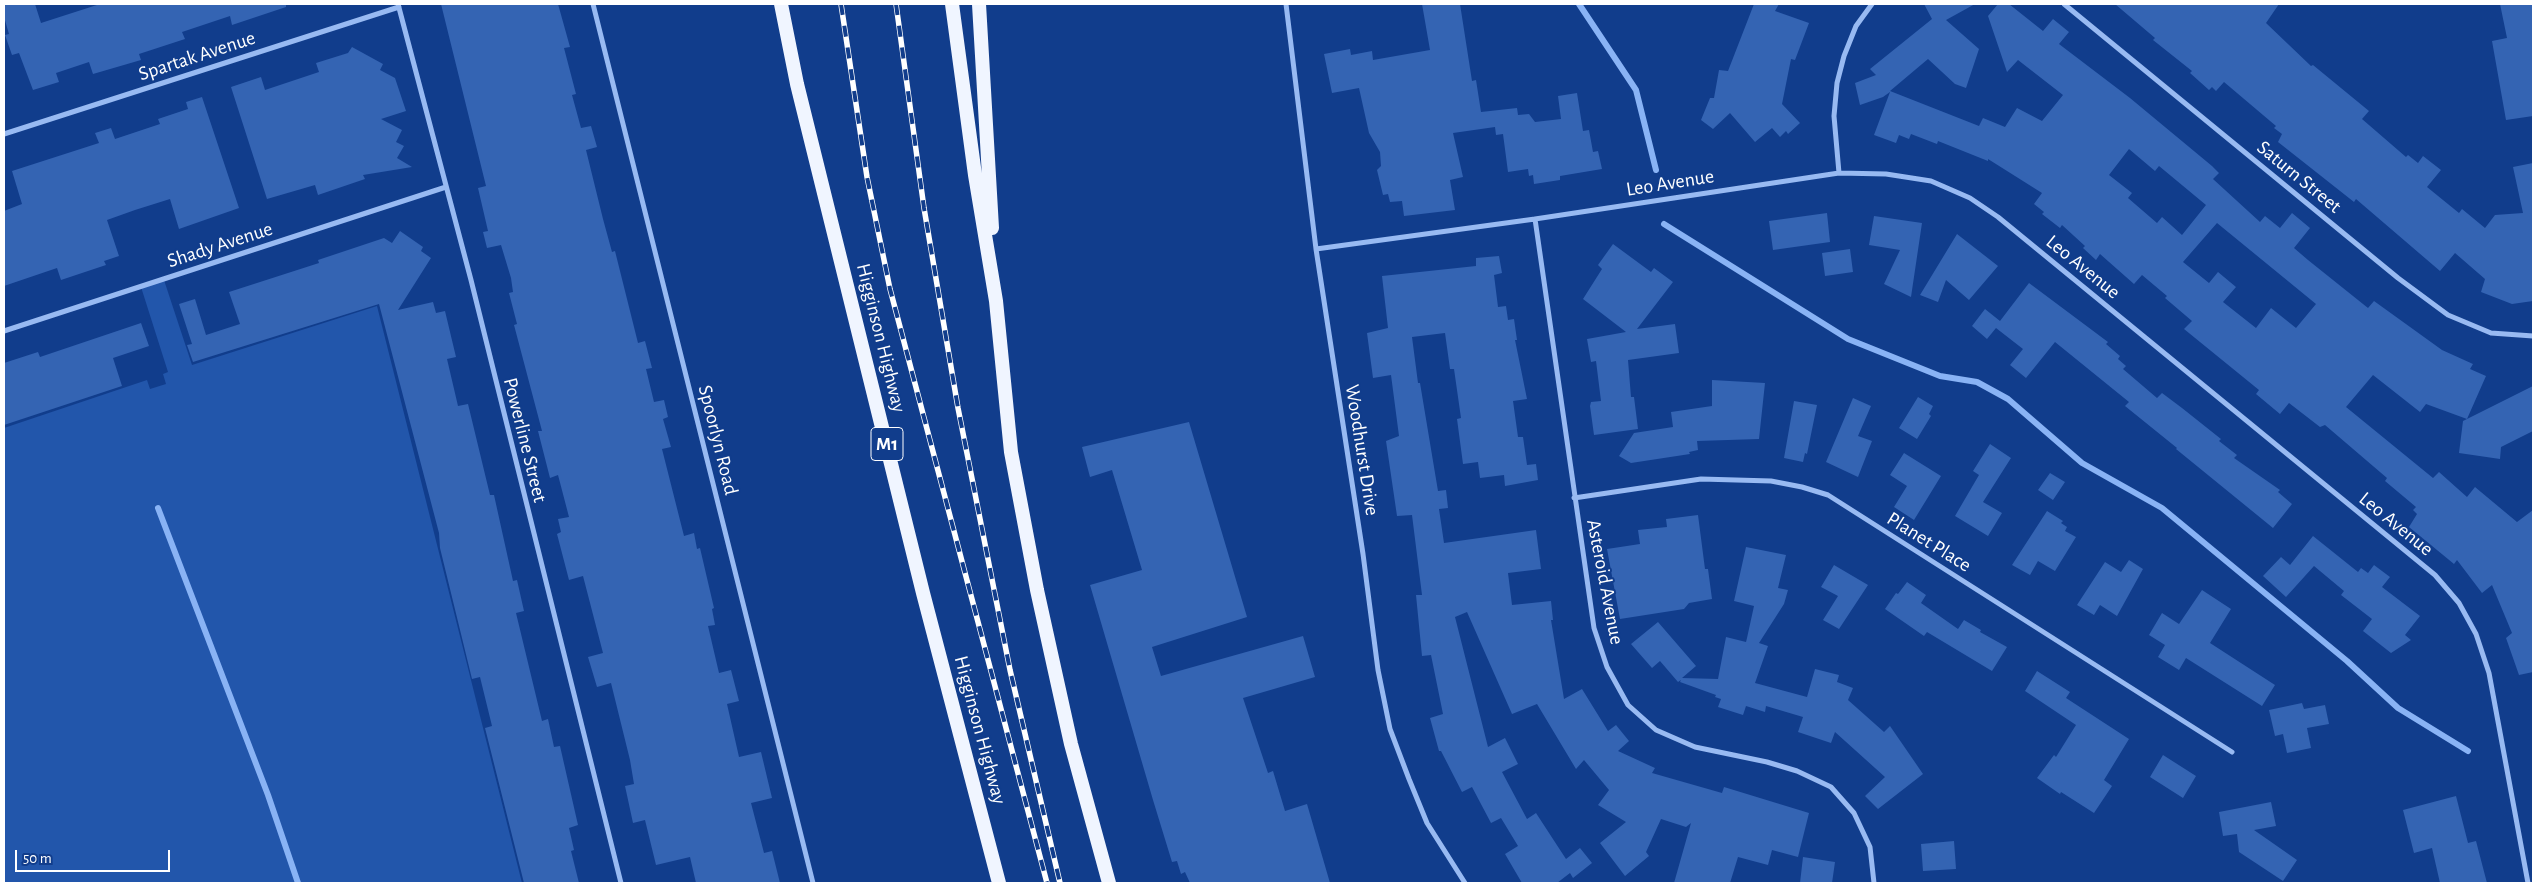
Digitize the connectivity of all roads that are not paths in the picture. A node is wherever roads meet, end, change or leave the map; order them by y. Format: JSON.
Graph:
{"nodes":[{"id":1,"x":593,"y":4,"type":"edge"},
{"id":2,"x":776,"y":4,"type":"edge"},
{"id":3,"x":781,"y":4,"type":"edge"},
{"id":4,"x":952,"y":4,"type":"edge"},
{"id":5,"x":979,"y":4,"type":"edge"},
{"id":6,"x":1286,"y":4,"type":"edge"},
{"id":7,"x":1872,"y":4,"type":"edge"},
{"id":8,"x":2064,"y":4,"type":"edge"},
{"id":9,"x":399,"y":5,"type":"edge"},
{"id":10,"x":797,"y":84,"type":"junction"},
{"id":11,"x":4,"y":134,"type":"edge"},
{"id":12,"x":1839,"y":173,"type":"junction"},
{"id":13,"x":446,"y":187,"type":"junction"},
{"id":14,"x":1535,"y":219,"type":"junction"},
{"id":15,"x":1316,"y":249,"type":"junction"},
{"id":16,"x":996,"y":301,"type":"junction"},
{"id":17,"x":4,"y":331,"type":"edge"},
{"id":18,"x":2533,"y":336,"type":"edge"},
{"id":19,"x":1574,"y":498,"type":"junction"},
{"id":20,"x":2232,"y":752,"type":"dead end"},
{"id":21,"x":621,"y":883,"type":"edge"},
{"id":22,"x":813,"y":883,"type":"edge"},
{"id":23,"x":999,"y":883,"type":"edge"},
{"id":24,"x":1109,"y":883,"type":"edge"},
{"id":25,"x":1465,"y":883,"type":"edge"},
{"id":26,"x":1874,"y":883,"type":"edge"},
{"id":27,"x":2528,"y":883,"type":"edge"}],
"edges":[{"from":1,"to":22,"type":"street","name":"Spoorlyn Road"},
{"from":2,"to":10,"type":"highway"},
{"from":3,"to":10,"type":"highway","name":"Higginson Highway","number":"M1"},
{"from":4,"to":16,"type":"highway"},
{"from":5,"to":16,"type":"highway"},
{"from":6,"to":15,"type":"street","name":"Woodhurst Drive"},
{"from":7,"to":12,"type":"street"},
{"from":8,"to":18,"type":"street","name":"Saturn Street"},
{"from":9,"to":11,"type":"street","name":"Spartak Avenue"},
{"from":9,"to":13,"type":"street","name":"Powerline Street"},
{"from":10,"to":23,"type":"highway","name":"Higginson Highway","number":"M1"},
{"from":12,"to":14,"type":"street","name":"Leo Avenue"},
{"from":12,"to":27,"type":"street","name":"Leo Avenue"},
{"from":13,"to":17,"type":"street","name":"Shady Avenue"},
{"from":13,"to":21,"type":"street","name":"Powerline Street"},
{"from":14,"to":15,"type":"street","name":"Leo Avenue"},
{"from":14,"to":19,"type":"street","name":"Asteroid Avenue"},
{"from":15,"to":25,"type":"street","name":"Woodhurst Drive"},
{"from":16,"to":24,"type":"highway"},
{"from":19,"to":20,"type":"street","name":"Planet Place"},
{"from":19,"to":26,"type":"street","name":"Asteroid Avenue"}]}
